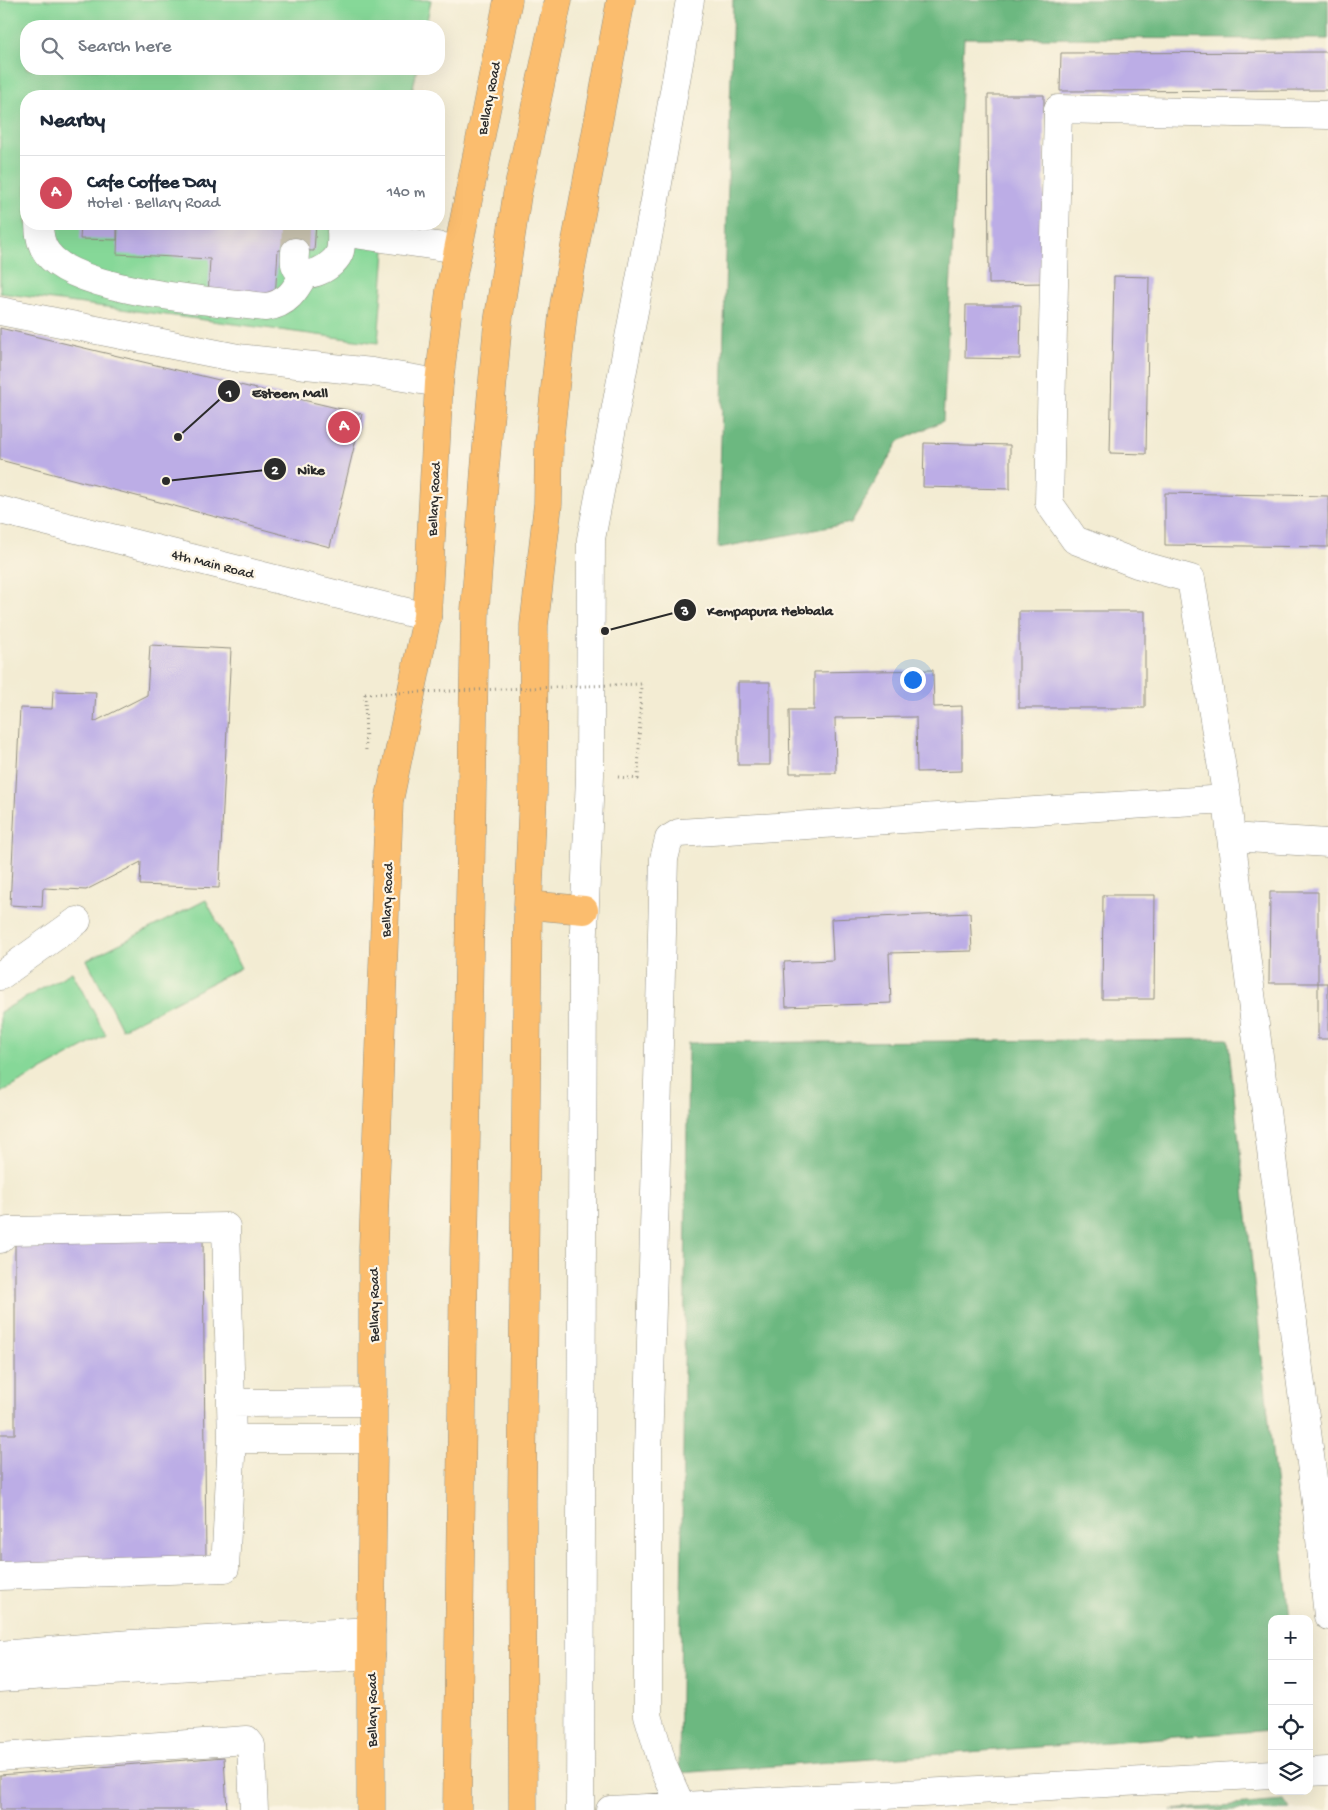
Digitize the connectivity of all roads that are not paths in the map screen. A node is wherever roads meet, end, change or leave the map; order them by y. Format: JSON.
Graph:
{"nodes":[{"id":1,"x":508,"y":0,"type":"edge"},
{"id":2,"x":558,"y":0,"type":"edge"},
{"id":3,"x":622,"y":0,"type":"edge"},
{"id":4,"x":690,"y":0,"type":"edge"},
{"id":5,"x":1328,"y":115,"type":"edge"},
{"id":6,"x":40,"y":230,"type":"edge"},
{"id":7,"x":341,"y":230,"type":"edge"},
{"id":8,"x":352,"y":230,"type":"edge"},
{"id":9,"x":458,"y":250,"type":"junction"},
{"id":10,"x":0,"y":311,"type":"edge"},
{"id":11,"x":439,"y":383,"type":"junction"},
{"id":12,"x":0,"y":510,"type":"edge"},
{"id":13,"x":427,"y":617,"type":"junction"},
{"id":14,"x":1227,"y":799,"type":"junction"},
{"id":15,"x":1230,"y":837,"type":"junction"},
{"id":16,"x":1328,"y":843,"type":"edge"},
{"id":17,"x":528,"y":905,"type":"junction"},
{"id":18,"x":584,"y":910,"type":"junction"},
{"id":19,"x":77,"y":921,"type":"dead end"},
{"id":20,"x":0,"y":976,"type":"edge"},
{"id":21,"x":0,"y":1238,"type":"edge"},
{"id":22,"x":231,"y":1402,"type":"junction"},
{"id":23,"x":374,"y":1402,"type":"junction"},
{"id":24,"x":232,"y":1439,"type":"junction"},
{"id":25,"x":373,"y":1439,"type":"junction"},
{"id":26,"x":1323,"y":1509,"type":"edge"},
{"id":27,"x":0,"y":1576,"type":"edge"},
{"id":28,"x":1328,"y":1616,"type":"edge"},
{"id":29,"x":371,"y":1643,"type":"junction"},
{"id":30,"x":0,"y":1655,"type":"edge"},
{"id":31,"x":0,"y":1678,"type":"edge"},
{"id":32,"x":0,"y":1757,"type":"edge"},
{"id":33,"x":1328,"y":1771,"type":"edge"},
{"id":34,"x":1313,"y":1772,"type":"edge"},
{"id":35,"x":1268,"y":1774,"type":"edge"},
{"id":36,"x":681,"y":1806,"type":"junction"},
{"id":37,"x":254,"y":1810,"type":"edge"},
{"id":38,"x":370,"y":1810,"type":"edge"},
{"id":39,"x":457,"y":1810,"type":"edge"},
{"id":40,"x":523,"y":1810,"type":"edge"},
{"id":41,"x":580,"y":1810,"type":"edge"},
{"id":42,"x":610,"y":1810,"type":"edge"}],
"edges":[{"from":1,"to":9,"type":"highway","name":"Bellary Road"},
{"from":2,"to":39,"type":"highway"},
{"from":3,"to":17,"type":"highway"},
{"from":4,"to":18,"type":"street"},
{"from":5,"to":14,"type":"street"},
{"from":6,"to":7,"type":"street"},
{"from":8,"to":9,"type":"street"},
{"from":9,"to":11,"type":"highway","name":"Bellary Road"},
{"from":10,"to":11,"type":"street"},
{"from":11,"to":13,"type":"highway","name":"Bellary Road"},
{"from":12,"to":13,"type":"street","name":"4th Main Road"},
{"from":13,"to":23,"type":"highway","name":"Bellary Road"},
{"from":14,"to":15,"type":"street"},
{"from":14,"to":36,"type":"street"},
{"from":15,"to":16,"type":"street"},
{"from":15,"to":26,"type":"street"},
{"from":17,"to":18,"type":"highway"},
{"from":17,"to":40,"type":"highway"},
{"from":18,"to":41,"type":"street"},
{"from":19,"to":20,"type":"street"},
{"from":21,"to":22,"type":"street"},
{"from":22,"to":23,"type":"street"},
{"from":22,"to":24,"type":"street"},
{"from":23,"to":25,"type":"highway","name":"Bellary Road"},
{"from":24,"to":25,"type":"street"},
{"from":24,"to":27,"type":"street"},
{"from":25,"to":29,"type":"highway","name":"Bellary Road"},
{"from":26,"to":28,"type":"street"},
{"from":29,"to":30,"type":"street"},
{"from":29,"to":31,"type":"street"},
{"from":29,"to":38,"type":"highway","name":"Bellary Road"},
{"from":32,"to":37,"type":"street"},
{"from":33,"to":34,"type":"street"},
{"from":35,"to":36,"type":"street"},
{"from":36,"to":42,"type":"street"}]}
